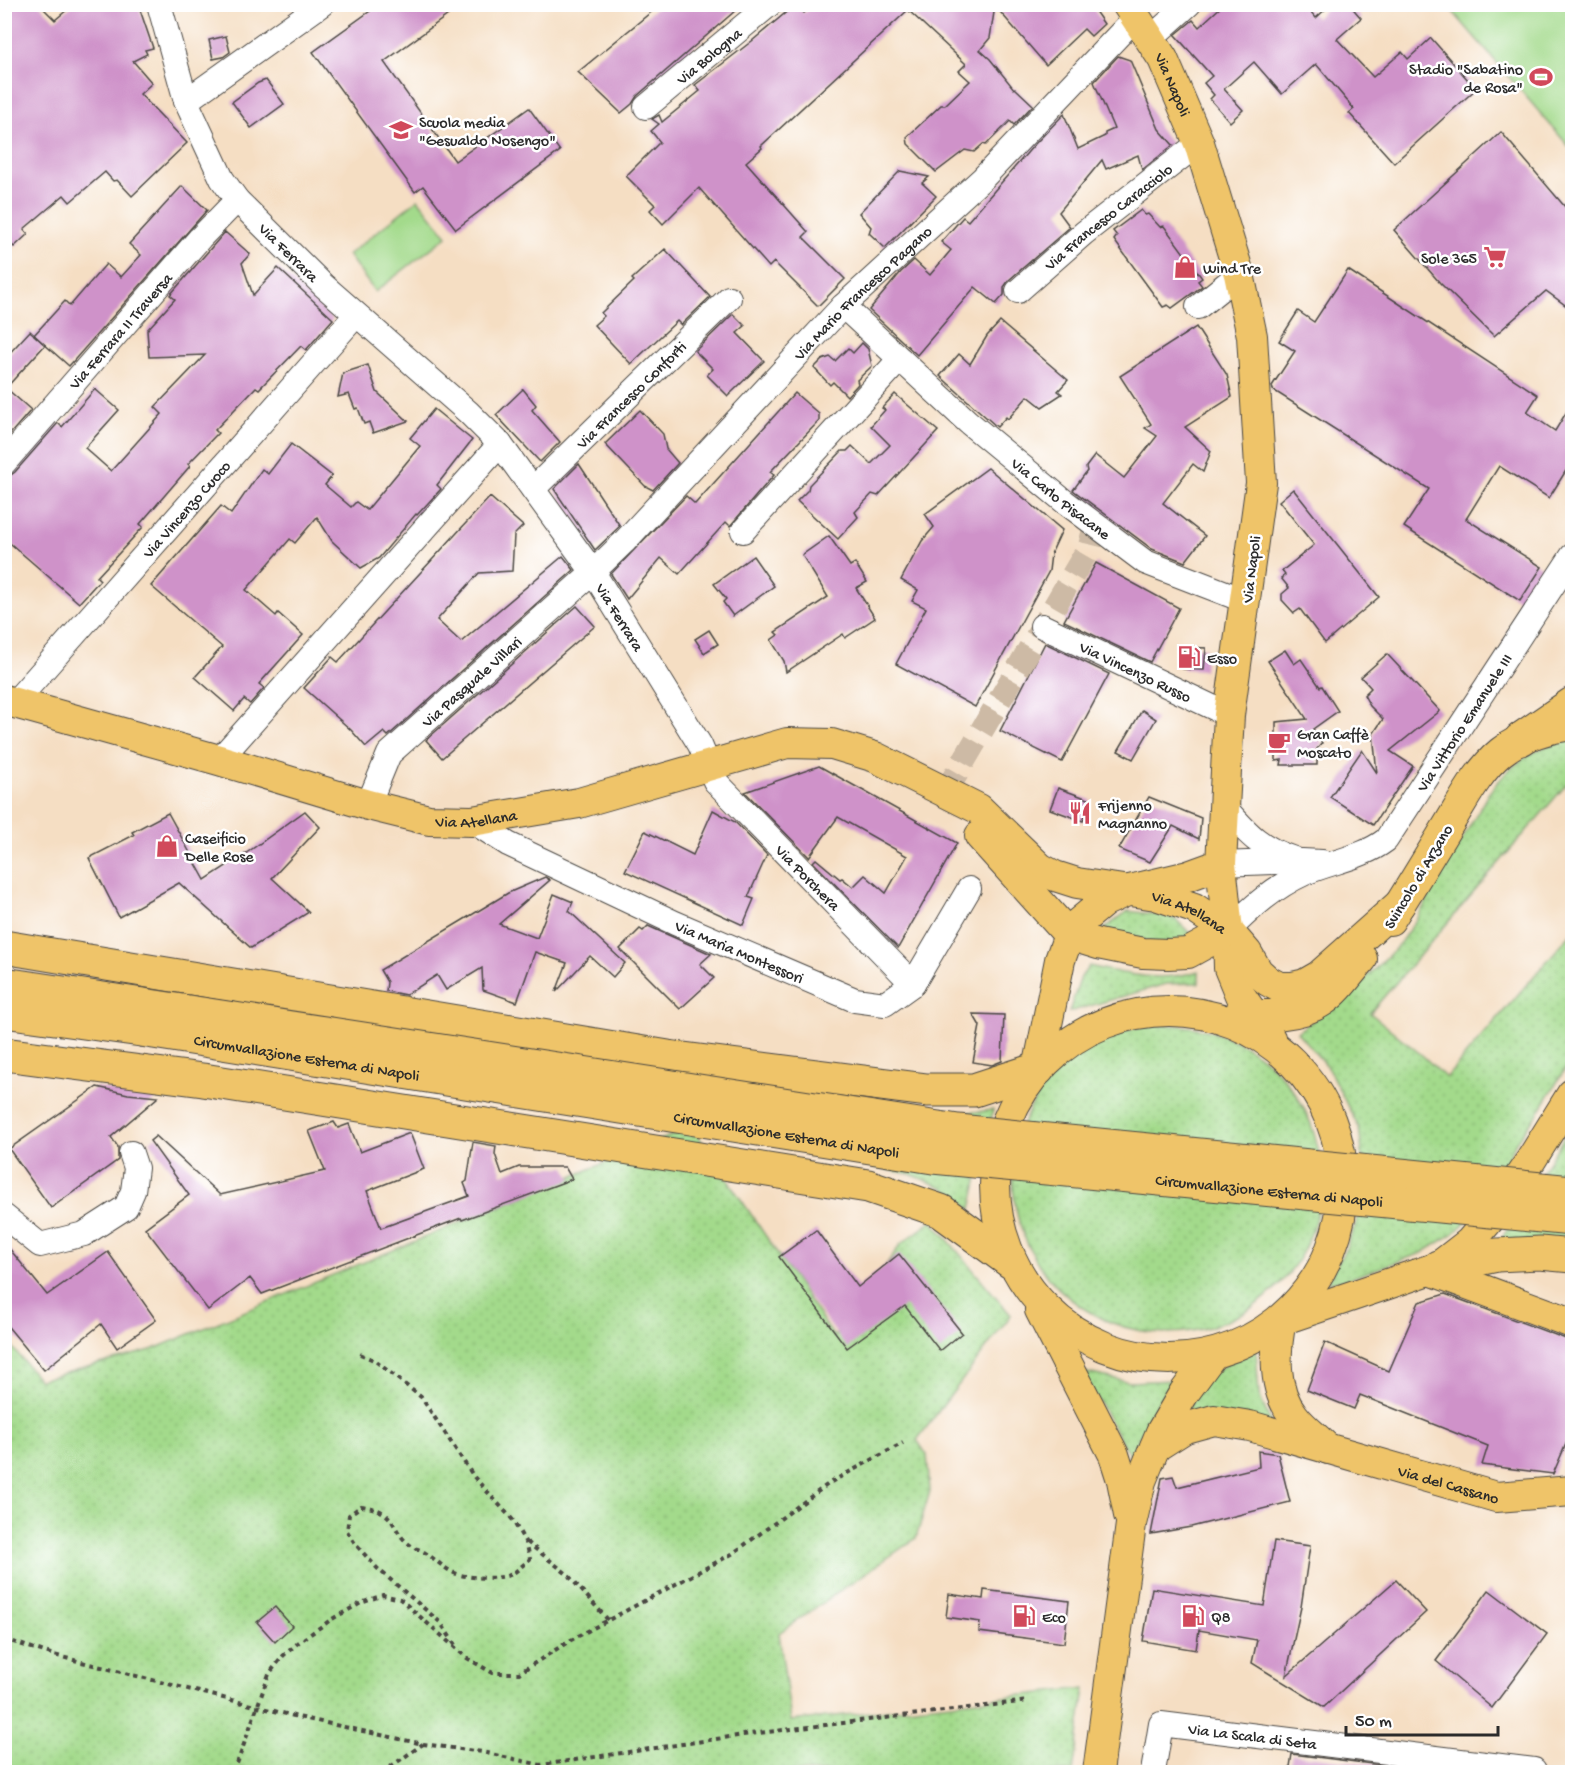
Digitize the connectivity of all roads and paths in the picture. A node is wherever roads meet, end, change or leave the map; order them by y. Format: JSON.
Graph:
{"nodes":[{"id":1,"x":159,"y":4,"type":"edge"},
{"id":2,"x":322,"y":4,"type":"edge"},
{"id":3,"x":770,"y":4,"type":"edge"},
{"id":4,"x":1189,"y":4,"type":"edge"},
{"id":5,"x":1138,"y":20,"type":"edge"},
{"id":6,"x":186,"y":101,"type":"junction"},
{"id":7,"x":646,"y":107,"type":"dead end"},
{"id":8,"x":1199,"y":143,"type":"junction"},
{"id":9,"x":237,"y":200,"type":"junction"},
{"id":10,"x":1239,"y":274,"type":"junction"},
{"id":11,"x":1018,"y":291,"type":"dead end"},
{"id":12,"x":729,"y":298,"type":"dead end"},
{"id":13,"x":843,"y":306,"type":"junction"},
{"id":14,"x":1198,"y":308,"type":"dead end"},
{"id":15,"x":356,"y":315,"type":"junction"},
{"id":16,"x":900,"y":359,"type":"junction"},
{"id":17,"x":501,"y":444,"type":"junction"},
{"id":18,"x":4,"y":463,"type":"edge"},
{"id":19,"x":533,"y":489,"type":"junction"},
{"id":20,"x":743,"y":531,"type":"dead end"},
{"id":21,"x":1572,"y":556,"type":"edge"},
{"id":22,"x":593,"y":572,"type":"junction"},
{"id":23,"x":1246,"y":601,"type":"junction"},
{"id":24,"x":1042,"y":626,"type":"dead end"},
{"id":25,"x":10,"y":701,"type":"edge"},
{"id":26,"x":1572,"y":704,"type":"edge"},
{"id":27,"x":1229,"y":715,"type":"junction"},
{"id":28,"x":1572,"y":725,"type":"edge"},
{"id":29,"x":1521,"y":739,"type":"junction"},
{"id":30,"x":219,"y":760,"type":"junction"},
{"id":31,"x":710,"y":765,"type":"junction"},
{"id":32,"x":945,"y":793,"type":"junction"},
{"id":33,"x":368,"y":805,"type":"junction"},
{"id":34,"x":1225,"y":808,"type":"junction"},
{"id":35,"x":472,"y":821,"type":"junction"},
{"id":36,"x":1302,"y":861,"type":"junction"},
{"id":37,"x":1333,"y":863,"type":"junction"},
{"id":38,"x":1221,"y":864,"type":"junction"},
{"id":39,"x":969,"y":889,"type":"dead end"},
{"id":40,"x":1129,"y":890,"type":"junction"},
{"id":41,"x":1400,"y":904,"type":"junction"},
{"id":42,"x":1228,"y":931,"type":"junction"},
{"id":43,"x":1069,"y":935,"type":"junction"},
{"id":44,"x":4,"y":947,"type":"edge"},
{"id":45,"x":4,"y":984,"type":"edge"},
{"id":46,"x":913,"y":984,"type":"junction"},
{"id":47,"x":4,"y":1011,"type":"edge"},
{"id":48,"x":142,"y":1018,"type":"junction"},
{"id":49,"x":1263,"y":1028,"type":"junction"},
{"id":50,"x":4,"y":1054,"type":"edge"},
{"id":51,"x":1038,"y":1069,"type":"junction"},
{"id":52,"x":1572,"y":1094,"type":"edge"},
{"id":53,"x":130,"y":1153,"type":"dead end"},
{"id":54,"x":1572,"y":1192,"type":"edge"},
{"id":55,"x":4,"y":1216,"type":"edge"},
{"id":56,"x":1572,"y":1219,"type":"edge"},
{"id":57,"x":1572,"y":1256,"type":"edge"},
{"id":58,"x":1011,"y":1262,"type":"junction"},
{"id":59,"x":1434,"y":1268,"type":"junction"},
{"id":60,"x":1032,"y":1294,"type":"junction"},
{"id":61,"x":1281,"y":1320,"type":"junction"},
{"id":62,"x":1572,"y":1323,"type":"edge"},
{"id":63,"x":360,"y":1354,"type":"dead end"},
{"id":64,"x":1212,"y":1354,"type":"junction"},
{"id":65,"x":903,"y":1443,"type":"dead end"},
{"id":66,"x":1155,"y":1446,"type":"junction"},
{"id":67,"x":1328,"y":1449,"type":"junction"},
{"id":68,"x":1572,"y":1491,"type":"edge"},
{"id":69,"x":1131,"y":1524,"type":"junction"},
{"id":70,"x":524,"y":1539,"type":"junction"},
{"id":71,"x":609,"y":1621,"type":"junction"},
{"id":72,"x":4,"y":1639,"type":"edge"},
{"id":73,"x":461,"y":1653,"type":"junction"},
{"id":74,"x":1028,"y":1701,"type":"dead end"},
{"id":75,"x":257,"y":1707,"type":"junction"},
{"id":76,"x":423,"y":1744,"type":"junction"},
{"id":77,"x":234,"y":1773,"type":"edge"},
{"id":78,"x":383,"y":1773,"type":"edge"},
{"id":79,"x":1098,"y":1773,"type":"edge"},
{"id":80,"x":1153,"y":1773,"type":"edge"},
{"id":81,"x":1534,"y":1773,"type":"edge"}],
"edges":[{"from":1,"to":6,"type":"street","name":"Via Ferrara"},
{"from":2,"to":6,"type":"street"},
{"from":3,"to":7,"type":"street","name":"Via Bologna"},
{"from":4,"to":5,"type":"street","name":"Via Mario Francesco Pagano"},
{"from":5,"to":8,"type":"main road","name":"Via Napoli"},
{"from":5,"to":13,"type":"street","name":"Via Mario Francesco Pagano"},
{"from":6,"to":9,"type":"street","name":"Via Ferrara"},
{"from":8,"to":10,"type":"main road","name":"Via Napoli"},
{"from":8,"to":11,"type":"street","name":"Via Francesco Caracciolo"},
{"from":9,"to":15,"type":"street","name":"Via Ferrara"},
{"from":9,"to":18,"type":"street","name":"Via Ferrara II Traversa"},
{"from":10,"to":14,"type":"street"},
{"from":10,"to":23,"type":"main road","name":"Via Napoli"},
{"from":12,"to":19,"type":"street","name":"Via Francesco Conforti"},
{"from":13,"to":16,"type":"street","name":"Via Carlo Pisacane"},
{"from":13,"to":22,"type":"street","name":"Via Mario Francesco Pagano"},
{"from":15,"to":17,"type":"street","name":"Via Ferrara"},
{"from":15,"to":25,"type":"street","name":"Via Vincenzo Cuoco"},
{"from":16,"to":20,"type":"street"},
{"from":16,"to":23,"type":"street","name":"Via Carlo Pisacane"},
{"from":17,"to":19,"type":"street","name":"Via Ferrara"},
{"from":17,"to":30,"type":"street"},
{"from":19,"to":22,"type":"street","name":"Via Ferrara"},
{"from":21,"to":37,"type":"street","name":"Via Vittorio Emanuele III"},
{"from":22,"to":31,"type":"street","name":"Via Ferrara"},
{"from":22,"to":33,"type":"street","name":"Via Pasquale Villari"},
{"from":23,"to":27,"type":"main road","name":"Via Napoli"},
{"from":24,"to":27,"type":"street","name":"Via Vincenzo Russo"},
{"from":25,"to":30,"type":"main road","name":"Via Atellana"},
{"from":26,"to":29,"type":"highway"},
{"from":27,"to":34,"type":"main road","name":"Via Napoli"},
{"from":28,"to":29,"type":"main road","name":"Svincolo di Arzano"},
{"from":29,"to":41,"type":"main road","name":"Svincolo di Arzano"},
{"from":30,"to":33,"type":"main road","name":"Via Atellana"},
{"from":31,"to":32,"type":"main road","name":"Via Atellana"},
{"from":31,"to":35,"type":"main road","name":"Via Atellana"},
{"from":31,"to":46,"type":"street","name":"Via Porchera"},
{"from":32,"to":40,"type":"main road","name":"Via Atellana"},
{"from":32,"to":43,"type":"main road","name":"Via Atellana"},
{"from":33,"to":35,"type":"main road","name":"Via Atellana"},
{"from":34,"to":36,"type":"street"},
{"from":34,"to":38,"type":"main road","name":"Via Napoli"},
{"from":35,"to":46,"type":"street","name":"Via Maria Montessori"},
{"from":36,"to":37,"type":"street","name":"Via Vittorio Emanuele III"},
{"from":36,"to":38,"type":"street","name":"Via Vittorio Emanuele III"},
{"from":37,"to":42,"type":"street","name":"Via Vittorio Emanuele III"},
{"from":38,"to":40,"type":"main road","name":"Via Atellana"},
{"from":38,"to":42,"type":"main road","name":"Via Napoli"},
{"from":39,"to":46,"type":"street","name":"Via Maria Montessori"},
{"from":40,"to":42,"type":"main road","name":"Via Atellana"},
{"from":40,"to":43,"type":"main road","name":"Via Atellana"},
{"from":41,"to":42,"type":"main road"},
{"from":41,"to":49,"type":"main road","name":"Svincolo di Arzano"},
{"from":42,"to":43,"type":"main road","name":"Via Atellana"},
{"from":42,"to":49,"type":"main road"},
{"from":43,"to":51,"type":"main road"},
{"from":44,"to":51,"type":"highway"},
{"from":45,"to":48,"type":"highway","name":"Circumvallazione Esterna di Napoli"},
{"from":47,"to":48,"type":"highway","name":"Circumvallazione Esterna di Napoli"},
{"from":48,"to":54,"type":"highway","name":"Circumvallazione Esterna di Napoli","bridge":true},
{"from":48,"to":56,"type":"highway","name":"Circumvallazione Esterna di Napoli","bridge":true},
{"from":49,"to":51,"type":"main road"},
{"from":49,"to":61,"type":"main road"},
{"from":50,"to":58,"type":"highway"},
{"from":51,"to":58,"type":"main road"},
{"from":52,"to":59,"type":"main road"},
{"from":53,"to":55,"type":"street"},
{"from":57,"to":59,"type":"highway"},
{"from":58,"to":60,"type":"main road"},
{"from":59,"to":61,"type":"main road"},
{"from":59,"to":62,"type":"main road"},
{"from":60,"to":64,"type":"main road"},
{"from":60,"to":69,"type":"main road"},
{"from":61,"to":64,"type":"main road"},
{"from":61,"to":67,"type":"main road","name":"Via del Cassano"},
{"from":63,"to":70,"type":"path"},
{"from":64,"to":66,"type":"main road"},
{"from":65,"to":71,"type":"path"},
{"from":66,"to":67,"type":"main road","name":"Via del Cassano"},
{"from":66,"to":69,"type":"main road"},
{"from":67,"to":68,"type":"main road","name":"Via del Cassano"},
{"from":69,"to":79,"type":"main road"},
{"from":70,"to":71,"type":"path"},
{"from":70,"to":73,"type":"path"},
{"from":71,"to":73,"type":"path"},
{"from":72,"to":75,"type":"path"},
{"from":73,"to":75,"type":"path"},
{"from":74,"to":76,"type":"path"},
{"from":75,"to":76,"type":"path"},
{"from":75,"to":77,"type":"path"},
{"from":76,"to":78,"type":"path"},
{"from":80,"to":81,"type":"street","name":"Via La Scala di Seta"}]}
